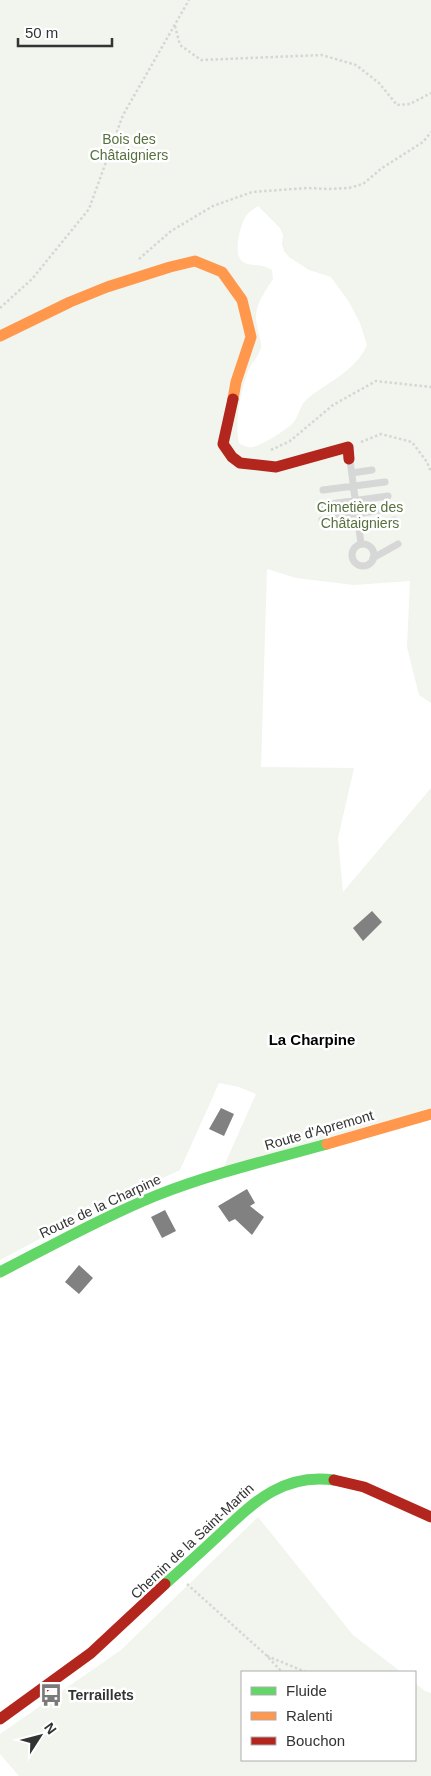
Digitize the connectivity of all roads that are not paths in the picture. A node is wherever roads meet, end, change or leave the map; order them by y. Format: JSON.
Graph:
{"nodes":[{"id":1,"x":0,"y":336,"type":"edge"},
{"id":2,"x":349,"y":459,"type":"joint"},
{"id":3,"x":372,"y":470,"type":"dead end"},
{"id":4,"x":352,"y":473,"type":"junction"},
{"id":5,"x":385,"y":482,"type":"dead end"},
{"id":6,"x":354,"y":486,"type":"junction"},
{"id":7,"x":323,"y":490,"type":"dead end"},
{"id":8,"x":388,"y":496,"type":"dead end"},
{"id":9,"x":356,"y":500,"type":"junction"},
{"id":10,"x":323,"y":505,"type":"dead end"},
{"id":11,"x":392,"y":508,"type":"dead end"},
{"id":12,"x":357,"y":514,"type":"junction"},
{"id":13,"x":322,"y":520,"type":"dead end"},
{"id":14,"x":395,"y":520,"type":"dead end"},
{"id":15,"x":359,"y":526,"type":"junction"},
{"id":16,"x":361,"y":544,"type":"junction"},
{"id":17,"x":398,"y":544,"type":"dead end"},
{"id":18,"x":373,"y":558,"type":"junction"},
{"id":19,"x":431,"y":1114,"type":"edge"},
{"id":20,"x":215,"y":1176,"type":"joint"},
{"id":21,"x":0,"y":1272,"type":"edge"},
{"id":22,"x":431,"y":1517,"type":"edge"},
{"id":23,"x":0,"y":1719,"type":"edge"}],
"edges":[{"from":1,"to":2,"type":"street"},
{"from":2,"to":4,"type":"lane"},
{"from":3,"to":4,"type":"lane"},
{"from":4,"to":6,"type":"lane"},
{"from":5,"to":6,"type":"lane"},
{"from":6,"to":7,"type":"lane"},
{"from":6,"to":9,"type":"lane"},
{"from":8,"to":9,"type":"lane"},
{"from":9,"to":10,"type":"lane"},
{"from":9,"to":12,"type":"lane"},
{"from":11,"to":12,"type":"lane"},
{"from":12,"to":13,"type":"lane"},
{"from":12,"to":15,"type":"lane"},
{"from":14,"to":15,"type":"lane"},
{"from":15,"to":16,"type":"lane"},
{"from":16,"to":18,"type":"lane"},
{"from":16,"to":18,"type":"lane"},
{"from":17,"to":18,"type":"lane"},
{"from":19,"to":20,"type":"street","name":"Route d'Apremont"},
{"from":20,"to":21,"type":"street","name":"Route de la Charpine"},
{"from":22,"to":23,"type":"street","name":"Chemin de la Saint-Martin"}]}
